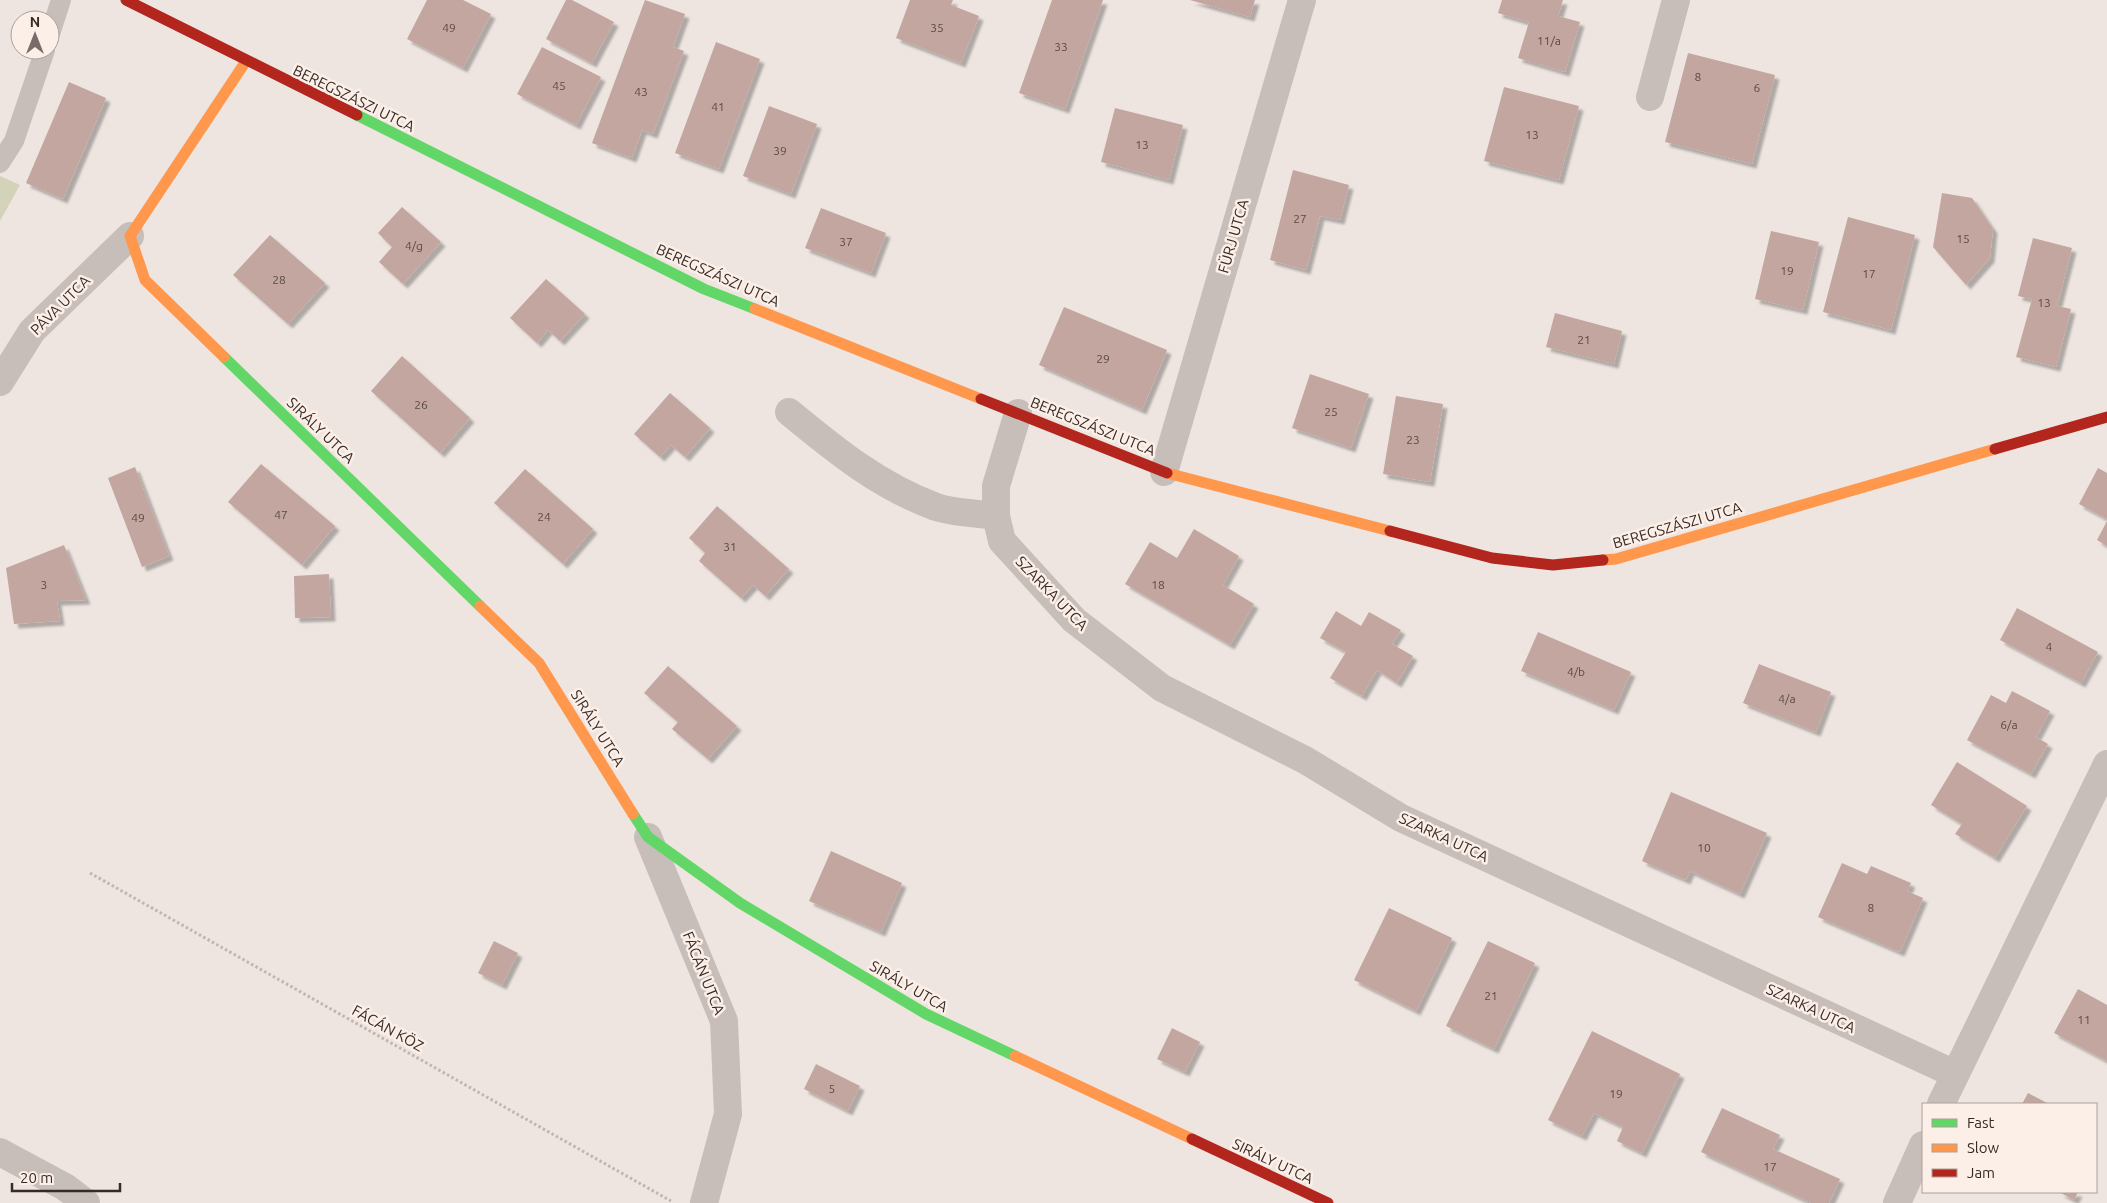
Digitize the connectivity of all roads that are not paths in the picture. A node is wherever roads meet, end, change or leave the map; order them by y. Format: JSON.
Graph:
{"nodes":[{"id":1,"x":126,"y":0,"type":"edge"},
{"id":2,"x":1302,"y":0,"type":"edge"},
{"id":3,"x":1676,"y":0,"type":"edge"},
{"id":4,"x":42,"y":60,"type":"edge"},
{"id":5,"x":246,"y":61,"type":"junction"},
{"id":6,"x":1650,"y":97,"type":"dead end"},
{"id":7,"x":0,"y":163,"type":"edge"},
{"id":8,"x":130,"y":236,"type":"junction"},
{"id":9,"x":0,"y":382,"type":"edge"},
{"id":10,"x":789,"y":412,"type":"dead end"},
{"id":11,"x":1018,"y":412,"type":"junction"},
{"id":12,"x":2107,"y":417,"type":"edge"},
{"id":13,"x":1164,"y":472,"type":"junction"},
{"id":14,"x":996,"y":516,"type":"junction"},
{"id":15,"x":2107,"y":764,"type":"edge"},
{"id":16,"x":648,"y":837,"type":"junction"},
{"id":17,"x":1954,"y":1074,"type":"junction"},
{"id":18,"x":1941,"y":1103,"type":"edge"},
{"id":19,"x":1922,"y":1147,"type":"edge"},
{"id":20,"x":0,"y":1152,"type":"edge"},
{"id":21,"x":86,"y":1203,"type":"edge"},
{"id":22,"x":704,"y":1203,"type":"edge"},
{"id":23,"x":1328,"y":1203,"type":"edge"},
{"id":24,"x":1898,"y":1203,"type":"edge"}],
"edges":[{"from":1,"to":5,"type":"street","name":"BEREGSZÁSZI UTCA"},
{"from":2,"to":13,"type":"street","name":"FÜRJ UTCA"},
{"from":3,"to":6,"type":"street"},
{"from":4,"to":7,"type":"lane"},
{"from":5,"to":8,"type":"street"},
{"from":5,"to":11,"type":"street","name":"BEREGSZÁSZI UTCA"},
{"from":8,"to":9,"type":"street","name":"PÁVA UTCA"},
{"from":8,"to":16,"type":"street","name":"SIRÁLY UTCA"},
{"from":10,"to":14,"type":"street"},
{"from":11,"to":13,"type":"street","name":"BEREGSZÁSZI UTCA"},
{"from":11,"to":14,"type":"street","name":"SZARKA UTCA"},
{"from":12,"to":13,"type":"street","name":"BEREGSZÁSZI UTCA"},
{"from":14,"to":17,"type":"street","name":"SZARKA UTCA"},
{"from":15,"to":17,"type":"street"},
{"from":16,"to":22,"type":"street","name":"FÁCÁN UTCA"},
{"from":16,"to":23,"type":"street","name":"SIRÁLY UTCA"},
{"from":17,"to":18,"type":"street"},
{"from":19,"to":24,"type":"street"},
{"from":20,"to":21,"type":"street"}]}
